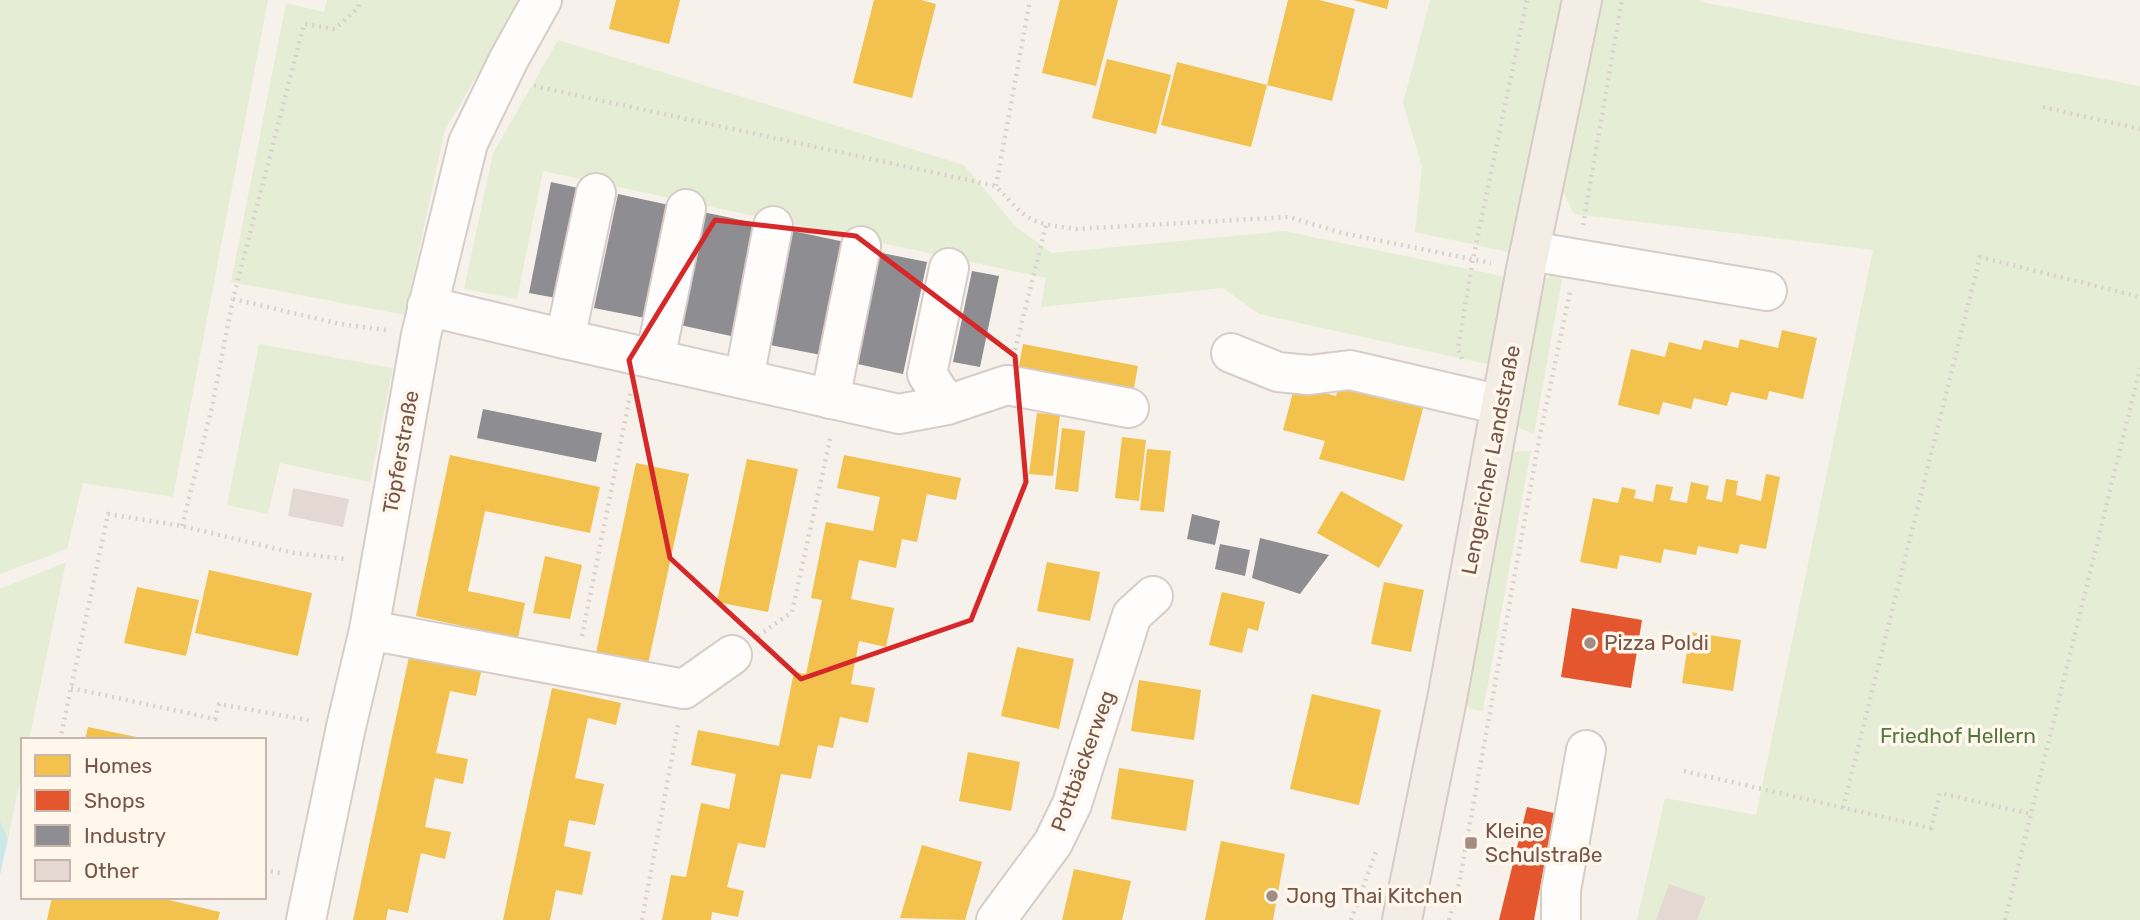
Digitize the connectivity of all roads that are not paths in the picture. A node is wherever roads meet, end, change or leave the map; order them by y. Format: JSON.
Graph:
{"nodes":[{"id":1,"x":542,"y":0,"type":"edge"},
{"id":2,"x":1582,"y":0,"type":"edge"},
{"id":3,"x":596,"y":193,"type":"dead end"},
{"id":4,"x":686,"y":209,"type":"dead end"},
{"id":5,"x":773,"y":226,"type":"dead end"},
{"id":6,"x":861,"y":246,"type":"dead end"},
{"id":7,"x":1528,"y":260,"type":"junction"},
{"id":8,"x":949,"y":268,"type":"dead end"},
{"id":9,"x":1767,"y":291,"type":"dead end"},
{"id":10,"x":424,"y":320,"type":"junction"},
{"id":11,"x":565,"y":339,"type":"junction"},
{"id":12,"x":1231,"y":353,"type":"dead end"},
{"id":13,"x":647,"y":357,"type":"junction"},
{"id":14,"x":744,"y":379,"type":"junction"},
{"id":15,"x":834,"y":400,"type":"junction"},
{"id":16,"x":1485,"y":401,"type":"junction"},
{"id":17,"x":947,"y":405,"type":"junction"},
{"id":18,"x":1129,"y":408,"type":"dead end"},
{"id":19,"x":1153,"y":596,"type":"dead end"},
{"id":20,"x":369,"y":630,"type":"junction"},
{"id":21,"x":732,"y":655,"type":"road end"},
{"id":22,"x":1587,"y":750,"type":"dead end"},
{"id":23,"x":306,"y":920,"type":"edge"},
{"id":24,"x":996,"y":920,"type":"edge"},
{"id":25,"x":1402,"y":920,"type":"edge"},
{"id":26,"x":1561,"y":920,"type":"edge"}],
"edges":[{"from":1,"to":10,"type":"street","name":"Töpferstraße"},
{"from":2,"to":7,"type":"main road","name":"Lengericher Landstraße"},
{"from":3,"to":11,"type":"street"},
{"from":4,"to":13,"type":"street"},
{"from":5,"to":14,"type":"street"},
{"from":6,"to":15,"type":"street"},
{"from":7,"to":9,"type":"street"},
{"from":7,"to":16,"type":"main road","name":"Lengericher Landstraße"},
{"from":8,"to":17,"type":"street"},
{"from":10,"to":11,"type":"street"},
{"from":10,"to":20,"type":"street","name":"Töpferstraße"},
{"from":11,"to":13,"type":"street"},
{"from":12,"to":16,"type":"street"},
{"from":13,"to":14,"type":"street"},
{"from":14,"to":15,"type":"street"},
{"from":15,"to":17,"type":"street"},
{"from":16,"to":25,"type":"main road","name":"Lengericher Landstraße"},
{"from":17,"to":18,"type":"street"},
{"from":19,"to":24,"type":"street","name":"Pottbäckerweg"},
{"from":20,"to":21,"type":"street"},
{"from":20,"to":23,"type":"street","name":"Töpferstraße"},
{"from":22,"to":26,"type":"street"}]}
